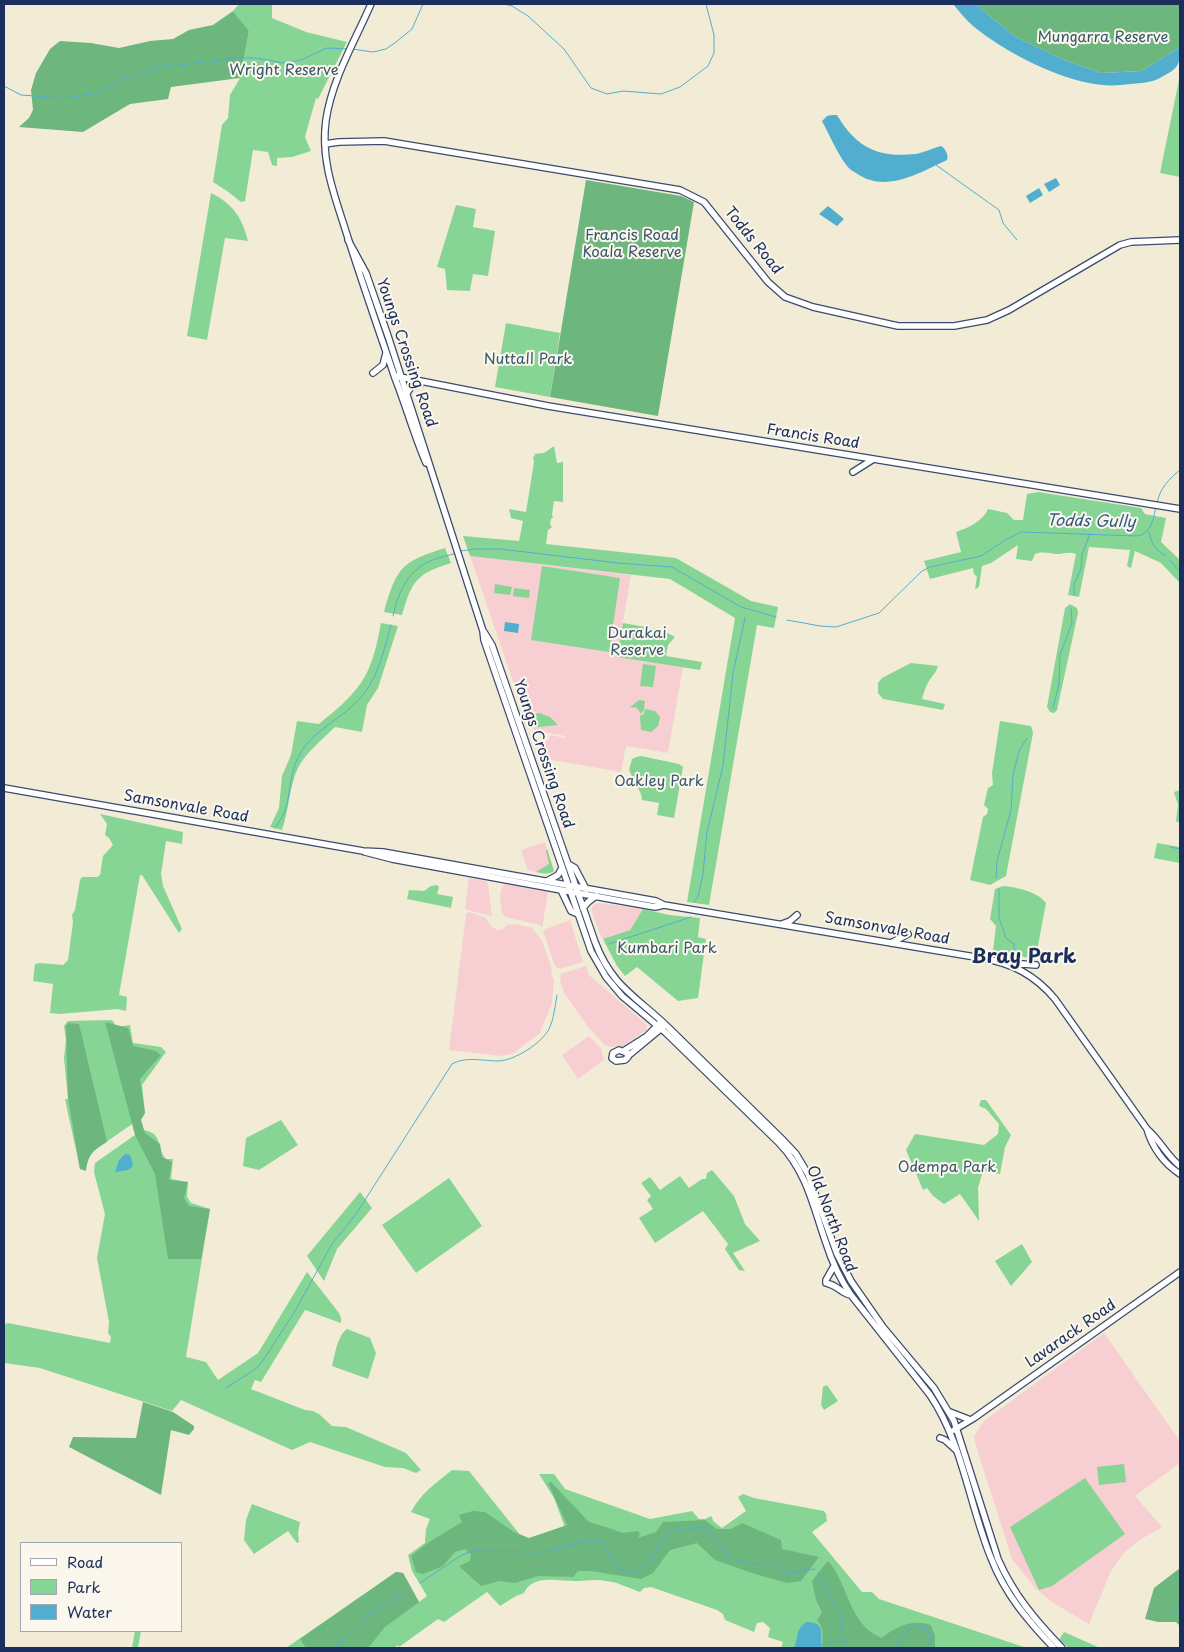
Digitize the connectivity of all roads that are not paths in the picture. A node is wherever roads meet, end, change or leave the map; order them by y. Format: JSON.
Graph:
{"nodes":[{"id":1,"x":371,"y":4,"type":"edge"},
{"id":2,"x":326,"y":130,"type":"junction"},
{"id":3,"x":335,"y":142,"type":"junction"},
{"id":4,"x":348,"y":143,"type":"junction"},
{"id":5,"x":325,"y":146,"type":"junction"},
{"id":6,"x":1180,"y":240,"type":"edge"},
{"id":7,"x":359,"y":267,"type":"junction"},
{"id":8,"x":386,"y":353,"type":"junction"},
{"id":9,"x":373,"y":373,"type":"dead end"},
{"id":10,"x":399,"y":379,"type":"junction"},
{"id":11,"x":420,"y":384,"type":"junction"},
{"id":12,"x":442,"y":387,"type":"junction"},
{"id":13,"x":407,"y":393,"type":"junction"},
{"id":14,"x":872,"y":460,"type":"junction"},
{"id":15,"x":853,"y":472,"type":"dead end"},
{"id":16,"x":432,"y":476,"type":"junction"},
{"id":17,"x":1180,"y":509,"type":"edge"},
{"id":18,"x":483,"y":631,"type":"junction"},
{"id":19,"x":4,"y":788,"type":"edge"},
{"id":20,"x":363,"y":851,"type":"junction"},
{"id":21,"x":568,"y":864,"type":"junction"},
{"id":22,"x":562,"y":868,"type":"junction"},
{"id":23,"x":548,"y":881,"type":"junction"},
{"id":24,"x":569,"y":888,"type":"junction"},
{"id":25,"x":586,"y":889,"type":"junction"},
{"id":26,"x":561,"y":890,"type":"junction"},
{"id":27,"x":577,"y":890,"type":"junction"},
{"id":28,"x":596,"y":896,"type":"junction"},
{"id":29,"x":664,"y":905,"type":"junction"},
{"id":30,"x":583,"y":908,"type":"junction"},
{"id":31,"x":578,"y":914,"type":"junction"},
{"id":32,"x":797,"y":916,"type":"dead end"},
{"id":33,"x":782,"y":924,"type":"junction"},
{"id":34,"x":908,"y":934,"type":"dead end"},
{"id":35,"x":891,"y":943,"type":"junction"},
{"id":36,"x":1036,"y":965,"type":"dead end"},
{"id":37,"x":1014,"y":966,"type":"junction"},
{"id":38,"x":661,"y":1025,"type":"junction"},
{"id":39,"x":626,"y":1053,"type":"dead end"},
{"id":40,"x":1147,"y":1129,"type":"junction"},
{"id":41,"x":1180,"y":1166,"type":"edge"},
{"id":42,"x":1180,"y":1174,"type":"edge"},
{"id":43,"x":834,"y":1266,"type":"junction"},
{"id":44,"x":1180,"y":1272,"type":"edge"},
{"id":45,"x":851,"y":1295,"type":"junction"},
{"id":46,"x":950,"y":1412,"type":"junction"},
{"id":47,"x":969,"y":1420,"type":"junction"},
{"id":48,"x":957,"y":1427,"type":"junction"},
{"id":49,"x":950,"y":1431,"type":"junction"},
{"id":50,"x":940,"y":1438,"type":"dead end"},
{"id":51,"x":961,"y":1439,"type":"junction"},
{"id":52,"x":956,"y":1450,"type":"junction"},
{"id":53,"x":1054,"y":1648,"type":"edge"},
{"id":54,"x":1062,"y":1648,"type":"edge"}],
"edges":[{"from":1,"to":2,"type":"main road","name":"Youngs Crossing Road"},
{"from":2,"to":3,"type":"main road"},
{"from":2,"to":5,"type":"main road","name":"Youngs Crossing Road"},
{"from":3,"to":4,"type":"main road","name":"Todds Road"},
{"from":3,"to":5,"type":"main road","name":"Todds Road"},
{"from":4,"to":5,"type":"main road","name":"Todds Road"},
{"from":4,"to":6,"type":"main road","name":"Todds Road"},
{"from":5,"to":7,"type":"main road","name":"Youngs Crossing Road"},
{"from":7,"to":8,"type":"main road","name":"Youngs Crossing Road"},
{"from":7,"to":10,"type":"main road","name":"Youngs Crossing Road"},
{"from":8,"to":9,"type":"main road"},
{"from":8,"to":10,"type":"main road","name":"Youngs Crossing Road"},
{"from":10,"to":11,"type":"main road","name":"Francis Road"},
{"from":10,"to":12,"type":"main road","name":"Francis Road"},
{"from":10,"to":13,"type":"main road","name":"Youngs Crossing Road"},
{"from":10,"to":16,"type":"main road","name":"Youngs Crossing Road"},
{"from":11,"to":12,"type":"main road","name":"Francis Road"},
{"from":11,"to":13,"type":"main road"},
{"from":12,"to":14,"type":"main road","name":"Francis Road"},
{"from":13,"to":16,"type":"main road","name":"Youngs Crossing Road"},
{"from":14,"to":15,"type":"main road"},
{"from":14,"to":17,"type":"main road","name":"Francis Road"},
{"from":16,"to":18,"type":"main road","name":"Youngs Crossing Road"},
{"from":18,"to":21,"type":"main road","name":"Youngs Crossing Road"},
{"from":18,"to":22,"type":"main road","name":"Youngs Crossing Road"},
{"from":19,"to":20,"type":"main road","name":"Samsonvale Road"},
{"from":20,"to":23,"type":"main road","name":"Samsonvale Road"},
{"from":20,"to":26,"type":"main road","name":"Samsonvale Road"},
{"from":21,"to":25,"type":"main road"},
{"from":21,"to":27,"type":"main road","name":"Youngs Crossing Road"},
{"from":22,"to":23,"type":"main road"},
{"from":22,"to":24,"type":"main road","name":"Youngs Crossing Road"},
{"from":23,"to":24,"type":"main road","name":"Samsonvale Road"},
{"from":24,"to":26,"type":"main road","name":"Samsonvale Road"},
{"from":24,"to":27,"type":"main road","name":"Samsonvale Road"},
{"from":24,"to":31,"type":"main road","name":"Old North Road"},
{"from":25,"to":27,"type":"main road","name":"Samsonvale Road"},
{"from":25,"to":29,"type":"main road","name":"Samsonvale Road"},
{"from":26,"to":31,"type":"main road"},
{"from":27,"to":28,"type":"main road","name":"Samsonvale Road"},
{"from":27,"to":30,"type":"main road","name":"Old North Road"},
{"from":28,"to":29,"type":"main road","name":"Samsonvale Road"},
{"from":28,"to":30,"type":"main road"},
{"from":29,"to":33,"type":"main road","name":"Samsonvale Road"},
{"from":30,"to":38,"type":"main road","name":"Old North Road"},
{"from":31,"to":38,"type":"main road","name":"Old North Road"},
{"from":32,"to":33,"type":"main road"},
{"from":33,"to":35,"type":"main road","name":"Samsonvale Road"},
{"from":34,"to":35,"type":"main road"},
{"from":35,"to":37,"type":"main road","name":"Samsonvale Road"},
{"from":36,"to":37,"type":"main road"},
{"from":37,"to":40,"type":"main road","name":"Samsonvale Road"},
{"from":38,"to":39,"type":"main road"},
{"from":38,"to":43,"type":"main road","name":"Old North Road"},
{"from":38,"to":46,"type":"main road","name":"Old North Road"},
{"from":40,"to":41,"type":"main road","name":"Samsonvale Road"},
{"from":40,"to":42,"type":"main road","name":"Samsonvale Road"},
{"from":43,"to":45,"type":"main road","name":"Old North Road"},
{"from":43,"to":45,"type":"main road"},
{"from":44,"to":47,"type":"main road","name":"Lavarack Road"},
{"from":45,"to":49,"type":"main road","name":"Old North Road"},
{"from":46,"to":47,"type":"main road"},
{"from":46,"to":48,"type":"main road","name":"Old North Road"},
{"from":47,"to":48,"type":"main road","name":"Lavarack Road"},
{"from":47,"to":51,"type":"main road"},
{"from":48,"to":49,"type":"main road","name":"Lavarack Road"},
{"from":48,"to":51,"type":"main road","name":"Old North Road"},
{"from":49,"to":52,"type":"main road","name":"Old North Road"},
{"from":50,"to":52,"type":"main road"},
{"from":51,"to":54,"type":"main road","name":"Old North Road"},
{"from":52,"to":53,"type":"main road","name":"Old North Road"}]}
